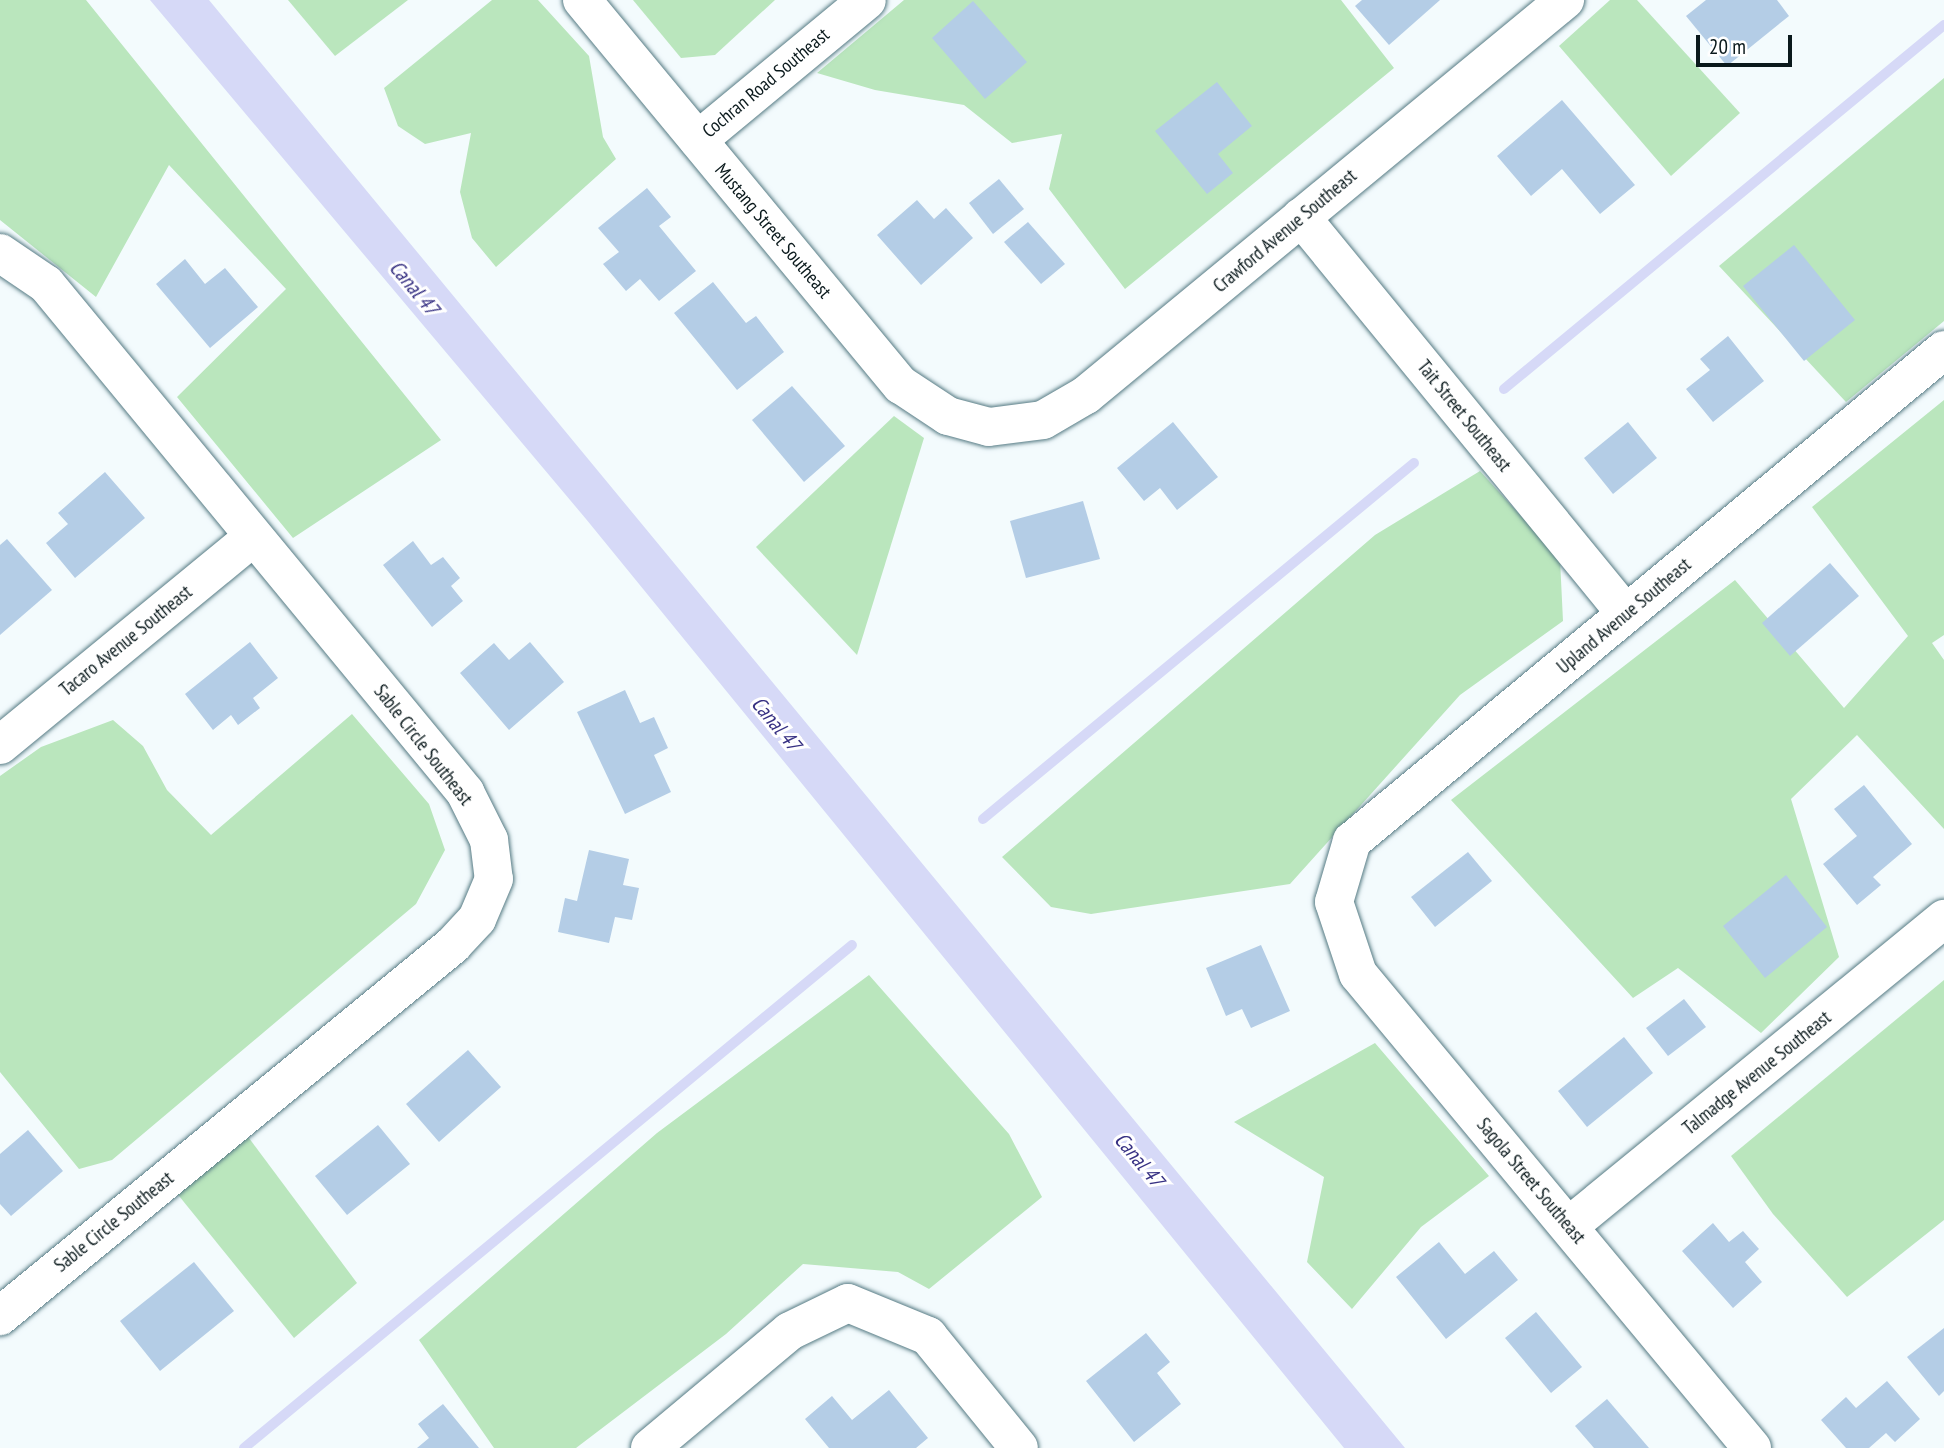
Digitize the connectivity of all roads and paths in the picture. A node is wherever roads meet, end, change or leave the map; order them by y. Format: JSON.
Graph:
{"nodes":[{"id":1,"x":582,"y":0,"type":"edge"},
{"id":2,"x":867,"y":0,"type":"edge"},
{"id":3,"x":1565,"y":0,"type":"edge"},
{"id":4,"x":698,"y":140,"type":"junction"},
{"id":5,"x":1301,"y":218,"type":"junction"},
{"id":6,"x":0,"y":253,"type":"edge"},
{"id":7,"x":1944,"y":349,"type":"edge"},
{"id":8,"x":989,"y":427,"type":"joint"},
{"id":9,"x":252,"y":538,"type":"junction"},
{"id":10,"x":1626,"y":614,"type":"junction"},
{"id":11,"x":0,"y":745,"type":"edge"},
{"id":12,"x":1334,"y":902,"type":"joint"},
{"id":13,"x":1944,"y":919,"type":"edge"},
{"id":14,"x":1569,"y":1226,"type":"junction"},
{"id":15,"x":0,"y":1316,"type":"edge"},
{"id":16,"x":650,"y":1448,"type":"edge"},
{"id":17,"x":1020,"y":1448,"type":"edge"},
{"id":18,"x":1752,"y":1448,"type":"edge"}],
"edges":[{"from":1,"to":4,"type":"street","name":"Mustang Street Southeast"},
{"from":2,"to":4,"type":"street","name":"Cochran Road Southeast"},
{"from":3,"to":5,"type":"street","name":"Crawford Avenue Southeast"},
{"from":4,"to":8,"type":"street","name":"Mustang Street Southeast"},
{"from":5,"to":8,"type":"street","name":"Crawford Avenue Southeast"},
{"from":5,"to":10,"type":"street","name":"Tait Street Southeast"},
{"from":6,"to":9,"type":"street","name":"Sable Circle Southeast"},
{"from":7,"to":10,"type":"street","name":"Upland Avenue Southeast"},
{"from":9,"to":11,"type":"street","name":"Tacaro Avenue Southeast"},
{"from":9,"to":15,"type":"street","name":"Sable Circle Southeast"},
{"from":10,"to":12,"type":"street","name":"Upland Avenue Southeast"},
{"from":12,"to":14,"type":"street","name":"Sagola Street Southeast"},
{"from":13,"to":14,"type":"street","name":"Talmadge Avenue Southeast"},
{"from":14,"to":18,"type":"street","name":"Sagola Street Southeast"},
{"from":16,"to":17,"type":"street"}]}
